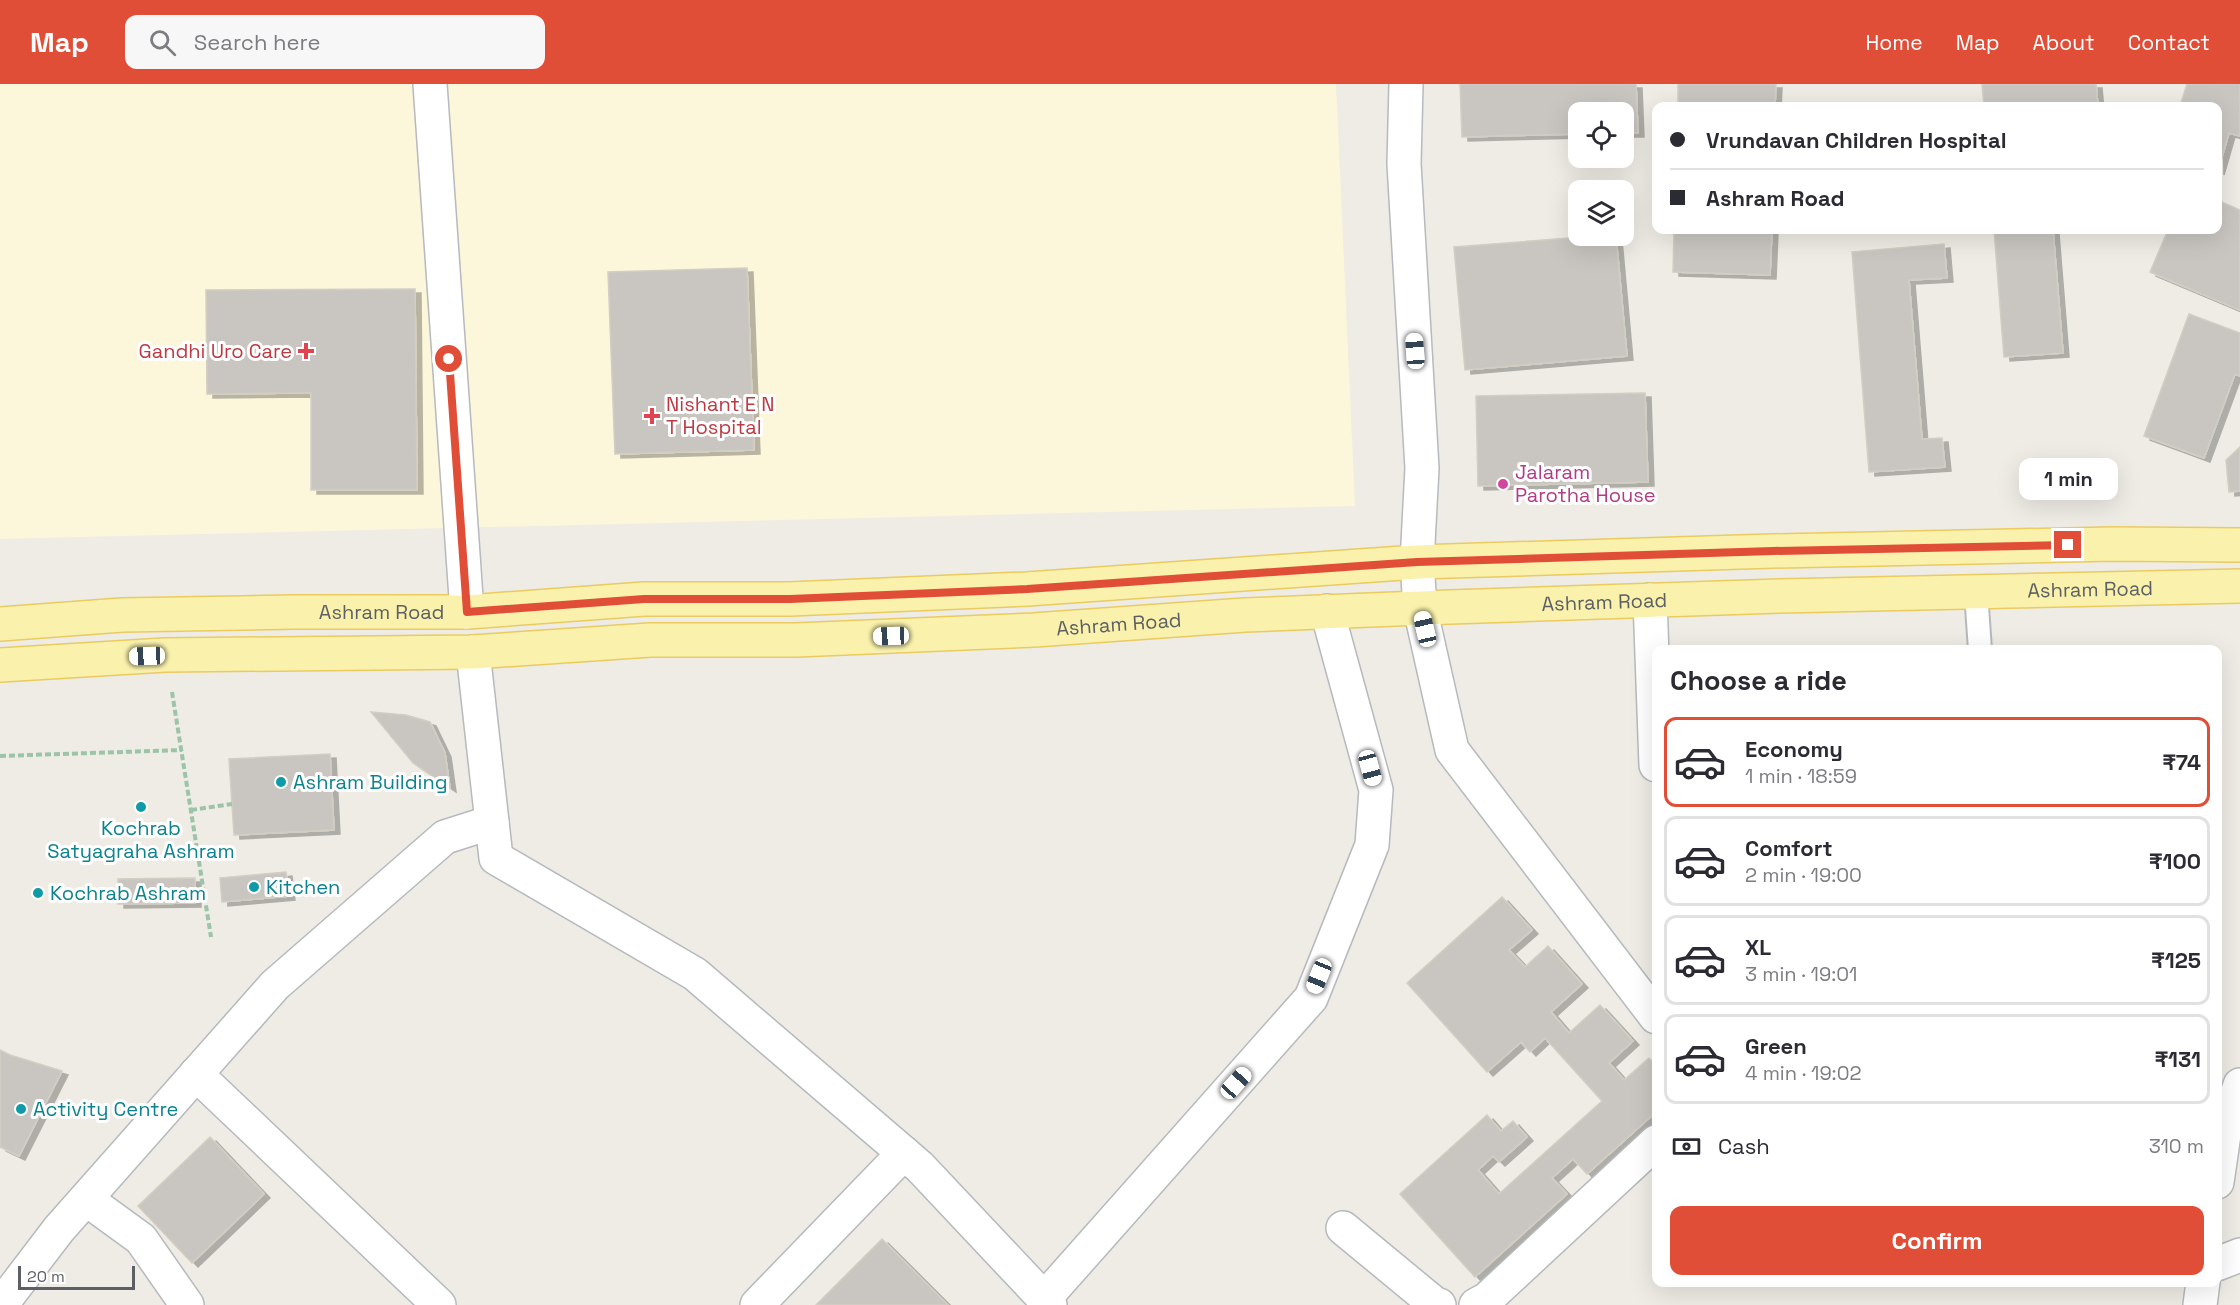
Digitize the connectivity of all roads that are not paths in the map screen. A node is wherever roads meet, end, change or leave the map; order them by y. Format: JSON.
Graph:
{"nodes":[{"id":1,"x":430,"y":84,"type":"edge"},
{"id":2,"x":1406,"y":84,"type":"edge"},
{"id":3,"x":2240,"y":545,"type":"edge"},
{"id":4,"x":1417,"y":562,"type":"junction"},
{"id":5,"x":2240,"y":586,"type":"edge"},
{"id":6,"x":1976,"y":592,"type":"junction"},
{"id":7,"x":1650,"y":600,"type":"junction"},
{"id":8,"x":1420,"y":608,"type":"junction"},
{"id":9,"x":467,"y":612,"type":"junction"},
{"id":10,"x":1327,"y":612,"type":"junction"},
{"id":11,"x":0,"y":624,"type":"edge"},
{"id":12,"x":1980,"y":645,"type":"edge"},
{"id":13,"x":473,"y":652,"type":"junction"},
{"id":14,"x":1652,"y":655,"type":"edge"},
{"id":15,"x":0,"y":665,"type":"edge"},
{"id":16,"x":492,"y":822,"type":"junction"},
{"id":17,"x":1652,"y":1012,"type":"edge"},
{"id":18,"x":196,"y":1074,"type":"junction"},
{"id":19,"x":2240,"y":1085,"type":"edge"},
{"id":20,"x":1652,"y":1146,"type":"edge"},
{"id":21,"x":2222,"y":1148,"type":"edge"},
{"id":22,"x":904,"y":1153,"type":"junction"},
{"id":23,"x":86,"y":1199,"type":"junction"},
{"id":24,"x":1343,"y":1228,"type":"dead end"},
{"id":25,"x":2240,"y":1255,"type":"edge"},
{"id":26,"x":2222,"y":1262,"type":"edge"},
{"id":27,"x":2202,"y":1287,"type":"edge"},
{"id":28,"x":1047,"y":1302,"type":"edge"},
{"id":29,"x":1,"y":1305,"type":"edge"},
{"id":30,"x":187,"y":1305,"type":"edge"},
{"id":31,"x":440,"y":1305,"type":"edge"},
{"id":32,"x":757,"y":1305,"type":"edge"},
{"id":33,"x":1439,"y":1305,"type":"edge"},
{"id":34,"x":1476,"y":1305,"type":"edge"},
{"id":35,"x":2200,"y":1305,"type":"edge"}],
"edges":[{"from":1,"to":9,"type":"street"},
{"from":2,"to":4,"type":"street"},
{"from":3,"to":4,"type":"main road","name":"Ashram Road"},
{"from":4,"to":8,"type":"street"},
{"from":4,"to":9,"type":"main road","name":"Ashram Road"},
{"from":5,"to":6,"type":"main road","name":"Ashram Road"},
{"from":6,"to":7,"type":"main road","name":"Ashram Road"},
{"from":6,"to":12,"type":"lane"},
{"from":7,"to":8,"type":"main road","name":"Ashram Road"},
{"from":7,"to":14,"type":"street"},
{"from":8,"to":10,"type":"main road","name":"Ashram Road"},
{"from":8,"to":17,"type":"street"},
{"from":9,"to":11,"type":"main road","name":"Ashram Road"},
{"from":10,"to":13,"type":"main road","name":"Ashram Road"},
{"from":10,"to":28,"type":"street"},
{"from":13,"to":15,"type":"main road","name":"Ashram Road"},
{"from":13,"to":16,"type":"street"},
{"from":16,"to":18,"type":"street"},
{"from":16,"to":22,"type":"street"},
{"from":18,"to":23,"type":"street"},
{"from":18,"to":31,"type":"street"},
{"from":19,"to":21,"type":"street"},
{"from":20,"to":34,"type":"street"},
{"from":22,"to":28,"type":"street"},
{"from":22,"to":32,"type":"street"},
{"from":23,"to":29,"type":"street"},
{"from":23,"to":30,"type":"street"},
{"from":24,"to":33,"type":"street"},
{"from":25,"to":26,"type":"street"},
{"from":27,"to":35,"type":"street"}]}
